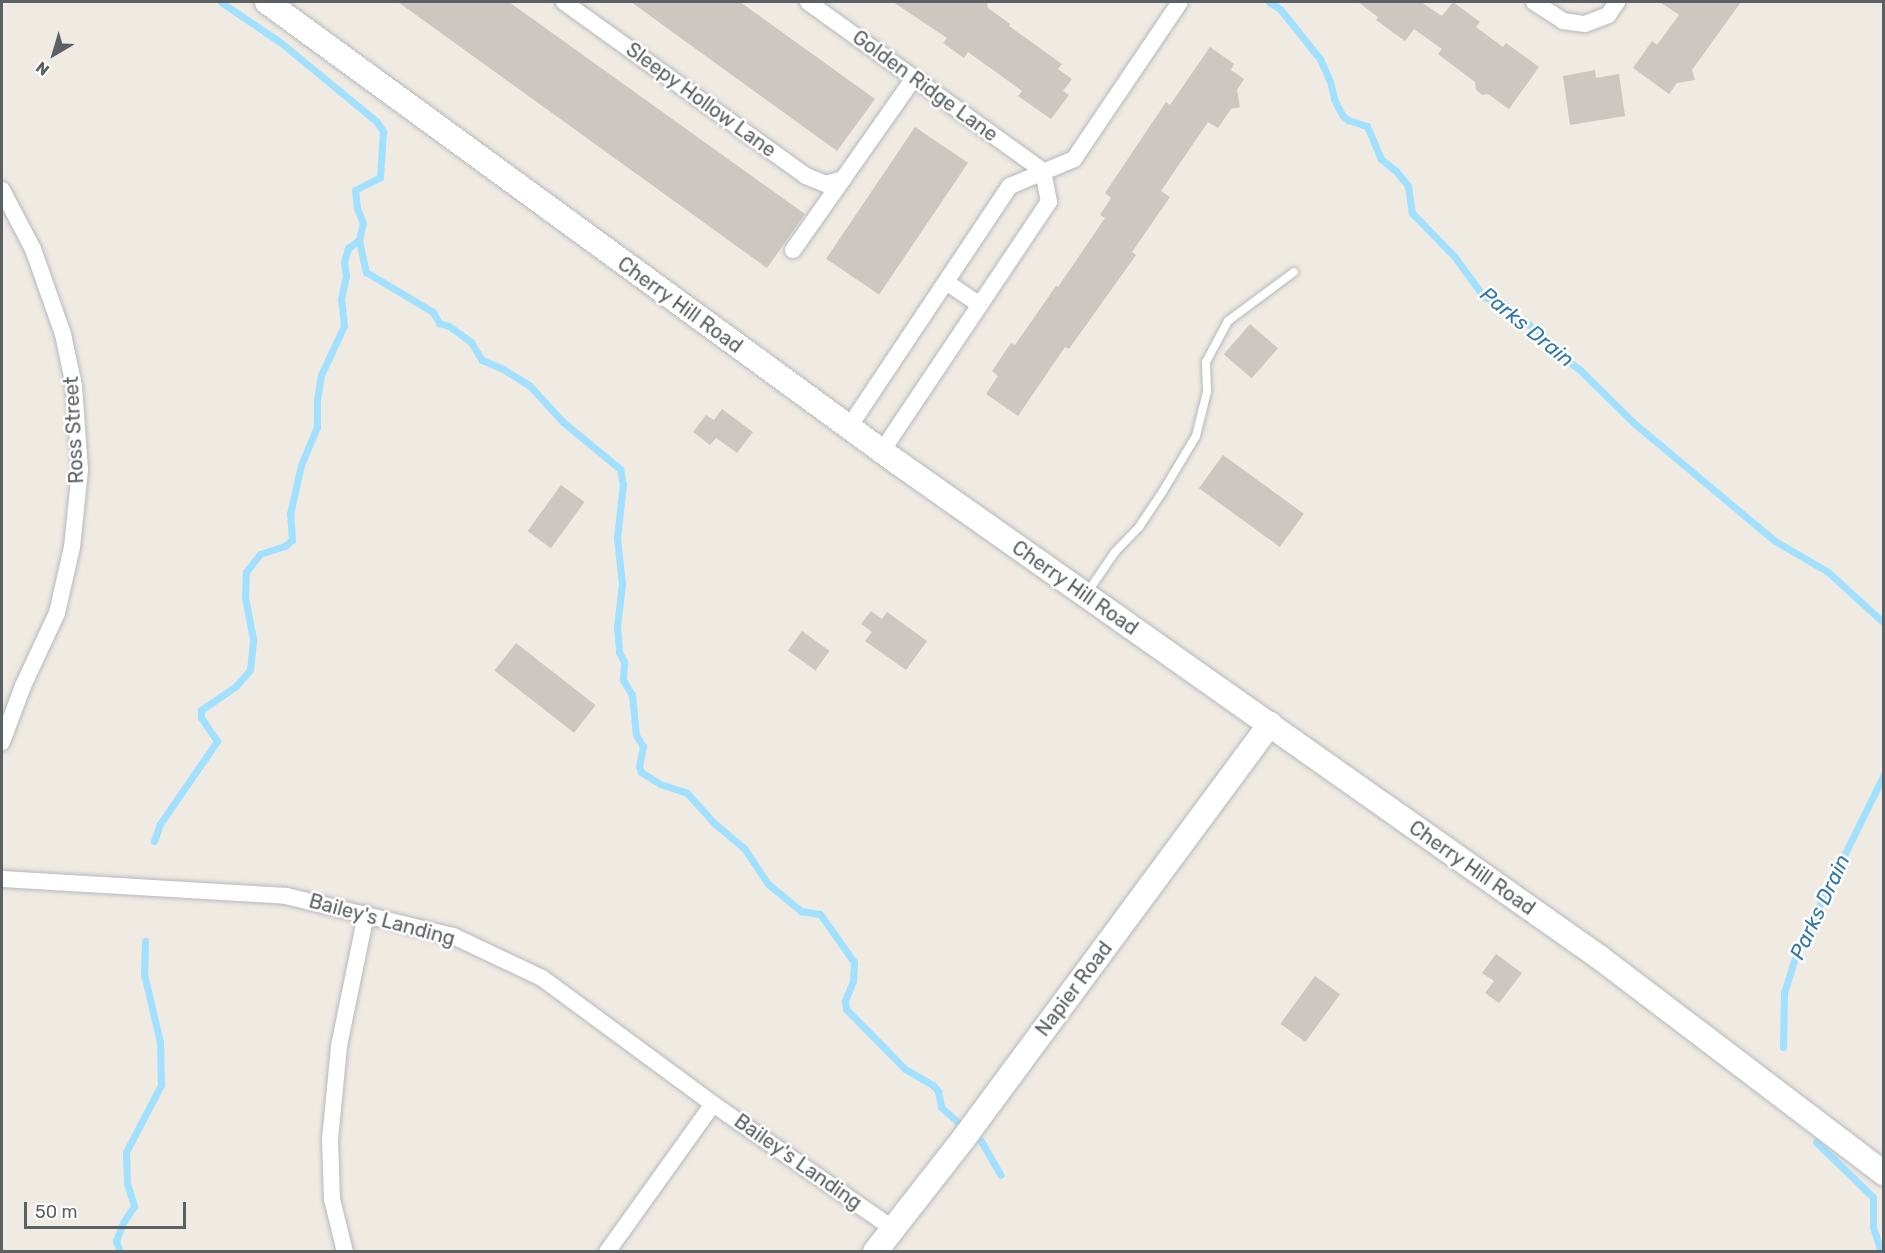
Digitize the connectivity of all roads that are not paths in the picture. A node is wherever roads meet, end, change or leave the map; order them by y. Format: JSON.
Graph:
{"nodes":[{"id":1,"x":267,"y":2,"type":"edge"},
{"id":2,"x":564,"y":2,"type":"edge"},
{"id":3,"x":808,"y":2,"type":"edge"},
{"id":4,"x":1180,"y":2,"type":"edge"},
{"id":5,"x":1534,"y":2,"type":"edge"},
{"id":6,"x":1617,"y":2,"type":"edge"},
{"id":7,"x":914,"y":78,"type":"junction"},
{"id":8,"x":1043,"y":171,"type":"junction"},
{"id":9,"x":843,"y":179,"type":"junction"},
{"id":10,"x":2,"y":190,"type":"edge"},
{"id":11,"x":794,"y":250,"type":"dead end"},
{"id":12,"x":1294,"y":272,"type":"dead end"},
{"id":13,"x":945,"y":282,"type":"junction"},
{"id":14,"x":980,"y":305,"type":"junction"},
{"id":15,"x":849,"y":427,"type":"junction"},
{"id":16,"x":882,"y":452,"type":"junction"},
{"id":17,"x":1085,"y":596,"type":"junction"},
{"id":18,"x":1270,"y":724,"type":"junction"},
{"id":19,"x":2,"y":742,"type":"edge"},
{"id":20,"x":2,"y":879,"type":"edge"},
{"id":21,"x":366,"y":914,"type":"junction"},
{"id":22,"x":713,"y":1104,"type":"junction"},
{"id":23,"x":1884,"y":1173,"type":"edge"},
{"id":24,"x":892,"y":1228,"type":"junction"},
{"id":25,"x":345,"y":1251,"type":"edge"},
{"id":26,"x":607,"y":1251,"type":"edge"},
{"id":27,"x":875,"y":1251,"type":"edge"}],
"edges":[{"from":1,"to":15,"type":"street","name":"Cherry Hill Road"},
{"from":2,"to":9,"type":"street","name":"Sleepy Hollow Lane"},
{"from":3,"to":7,"type":"street","name":"Golden Ridge Lane"},
{"from":4,"to":8,"type":"street"},
{"from":5,"to":6,"type":"street"},
{"from":7,"to":8,"type":"street","name":"Golden Ridge Lane"},
{"from":7,"to":9,"type":"street"},
{"from":8,"to":13,"type":"street"},
{"from":8,"to":14,"type":"street"},
{"from":9,"to":11,"type":"street"},
{"from":10,"to":19,"type":"street","name":"Ross Street"},
{"from":12,"to":17,"type":"lane"},
{"from":13,"to":14,"type":"street"},
{"from":13,"to":15,"type":"street"},
{"from":14,"to":16,"type":"street"},
{"from":15,"to":16,"type":"street","name":"Cherry Hill Road"},
{"from":16,"to":17,"type":"street","name":"Cherry Hill Road"},
{"from":17,"to":18,"type":"street","name":"Cherry Hill Road"},
{"from":18,"to":23,"type":"street","name":"Cherry Hill Road"},
{"from":18,"to":24,"type":"street","name":"Napier Road"},
{"from":20,"to":21,"type":"street","name":"Bailey's Landing"},
{"from":21,"to":22,"type":"street","name":"Bailey's Landing"},
{"from":21,"to":25,"type":"street"},
{"from":22,"to":24,"type":"street","name":"Bailey's Landing"},
{"from":22,"to":26,"type":"street"},
{"from":24,"to":27,"type":"street","name":"Napier Road"}]}
